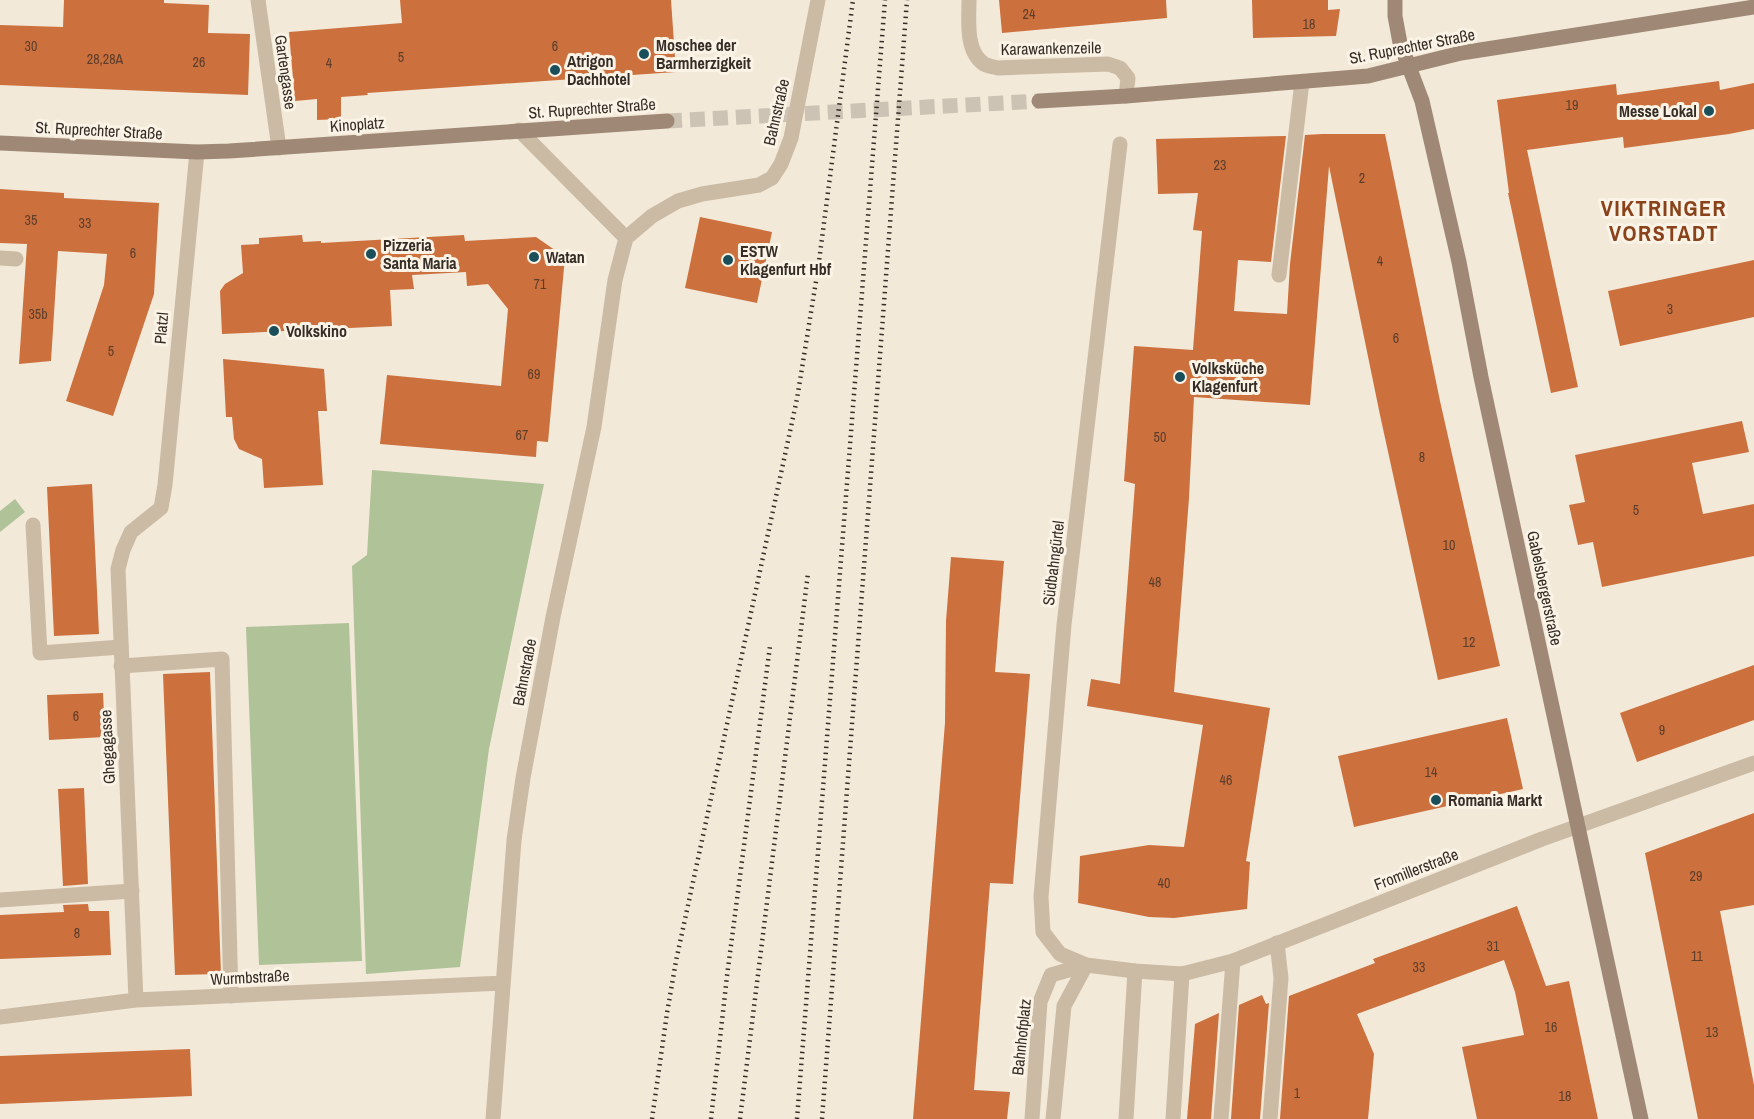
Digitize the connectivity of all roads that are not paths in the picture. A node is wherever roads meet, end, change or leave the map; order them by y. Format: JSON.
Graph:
{"nodes":[{"id":1,"x":258,"y":0,"type":"edge"},
{"id":2,"x":818,"y":0,"type":"edge"},
{"id":3,"x":969,"y":0,"type":"edge"},
{"id":4,"x":1395,"y":0,"type":"edge"},
{"id":5,"x":1754,"y":7,"type":"edge"},
{"id":6,"x":1409,"y":66,"type":"junction"},
{"id":7,"x":1302,"y":82,"type":"junction"},
{"id":8,"x":1126,"y":96,"type":"junction"},
{"id":9,"x":1039,"y":101,"type":"tunnel mouth"},
{"id":10,"x":667,"y":121,"type":"tunnel mouth"},
{"id":11,"x":519,"y":130,"type":"junction"},
{"id":12,"x":0,"y":143,"type":"edge"},
{"id":13,"x":1120,"y":144,"type":"dead end"},
{"id":14,"x":279,"y":148,"type":"junction"},
{"id":15,"x":197,"y":152,"type":"junction"},
{"id":16,"x":626,"y":238,"type":"junction"},
{"id":17,"x":0,"y":258,"type":"edge"},
{"id":18,"x":16,"y":259,"type":"dead end"},
{"id":19,"x":1279,"y":275,"type":"dead end"},
{"id":20,"x":161,"y":508,"type":"joint"},
{"id":21,"x":33,"y":525,"type":"dead end"},
{"id":22,"x":121,"y":647,"type":"junction"},
{"id":23,"x":121,"y":666,"type":"junction"},
{"id":24,"x":1754,"y":763,"type":"edge"},
{"id":25,"x":1578,"y":826,"type":"junction"},
{"id":26,"x":132,"y":891,"type":"junction"},
{"id":27,"x":0,"y":900,"type":"edge"},
{"id":28,"x":1277,"y":944,"type":"junction"},
{"id":29,"x":1233,"y":961,"type":"junction"},
{"id":30,"x":1086,"y":965,"type":"junction"},
{"id":31,"x":1135,"y":971,"type":"junction"},
{"id":32,"x":1182,"y":974,"type":"junction"},
{"id":33,"x":503,"y":982,"type":"junction"},
{"id":34,"x":231,"y":996,"type":"junction"},
{"id":35,"x":136,"y":1000,"type":"junction"},
{"id":36,"x":0,"y":1017,"type":"edge"},
{"id":37,"x":493,"y":1119,"type":"edge"},
{"id":38,"x":1032,"y":1119,"type":"edge"},
{"id":39,"x":1053,"y":1119,"type":"edge"},
{"id":40,"x":1126,"y":1119,"type":"edge"},
{"id":41,"x":1173,"y":1119,"type":"edge"},
{"id":42,"x":1221,"y":1119,"type":"edge"},
{"id":43,"x":1270,"y":1119,"type":"edge"},
{"id":44,"x":1641,"y":1119,"type":"edge"}],
"edges":[{"from":1,"to":14,"type":"street","name":"Gartengasse"},
{"from":2,"to":16,"type":"street","name":"Bahnstraße"},
{"from":3,"to":8,"type":"street","name":"Karawankenzeile"},
{"from":4,"to":6,"type":"street","name":"Gabelsbergerstraße"},
{"from":5,"to":6,"type":"street","name":"St. Ruprechter Straße"},
{"from":6,"to":7,"type":"street","name":"St. Ruprechter Straße"},
{"from":6,"to":25,"type":"street","name":"Gabelsbergerstraße"},
{"from":7,"to":8,"type":"street","name":"St. Ruprechter Straße"},
{"from":7,"to":19,"type":"street"},
{"from":8,"to":9,"type":"street","name":"St. Ruprechter Straße"},
{"from":10,"to":11,"type":"street","name":"St. Ruprechter Straße"},
{"from":11,"to":14,"type":"street","name":"Kinoplatz"},
{"from":11,"to":16,"type":"street"},
{"from":12,"to":15,"type":"street","name":"St. Ruprechter Straße"},
{"from":13,"to":30,"type":"street","name":"Südbahngürtel"},
{"from":14,"to":15,"type":"street","name":"Kinoplatz"},
{"from":15,"to":20,"type":"street","name":"Platzl"},
{"from":16,"to":33,"type":"street","name":"Bahnstraße"},
{"from":17,"to":18,"type":"street"},
{"from":20,"to":22,"type":"street","name":"Ghegagasse"},
{"from":21,"to":22,"type":"street"},
{"from":22,"to":23,"type":"street","name":"Ghegagasse"},
{"from":23,"to":26,"type":"street","name":"Ghegagasse"},
{"from":23,"to":34,"type":"street"},
{"from":24,"to":25,"type":"street","name":"Fromillerstraße"},
{"from":25,"to":28,"type":"street","name":"Fromillerstraße"},
{"from":25,"to":44,"type":"street","name":"Gabelsbergerstraße"},
{"from":26,"to":27,"type":"street"},
{"from":26,"to":35,"type":"street","name":"Ghegagasse"},
{"from":28,"to":29,"type":"street","name":"Fromillerstraße"},
{"from":28,"to":43,"type":"street"},
{"from":29,"to":32,"type":"street","name":"Fromillerstraße"},
{"from":29,"to":42,"type":"street"},
{"from":30,"to":31,"type":"street","name":"Fromillerstraße"},
{"from":30,"to":38,"type":"street","name":"Bahnhofplatz"},
{"from":30,"to":39,"type":"street"},
{"from":31,"to":32,"type":"street","name":"Fromillerstraße"},
{"from":31,"to":40,"type":"street"},
{"from":32,"to":41,"type":"street"},
{"from":33,"to":34,"type":"street","name":"Wurmbstraße"},
{"from":33,"to":37,"type":"street","name":"Bahnstraße"},
{"from":34,"to":35,"type":"street","name":"Wurmbstraße"},
{"from":35,"to":36,"type":"street","name":"Wurmbstraße"}]}
